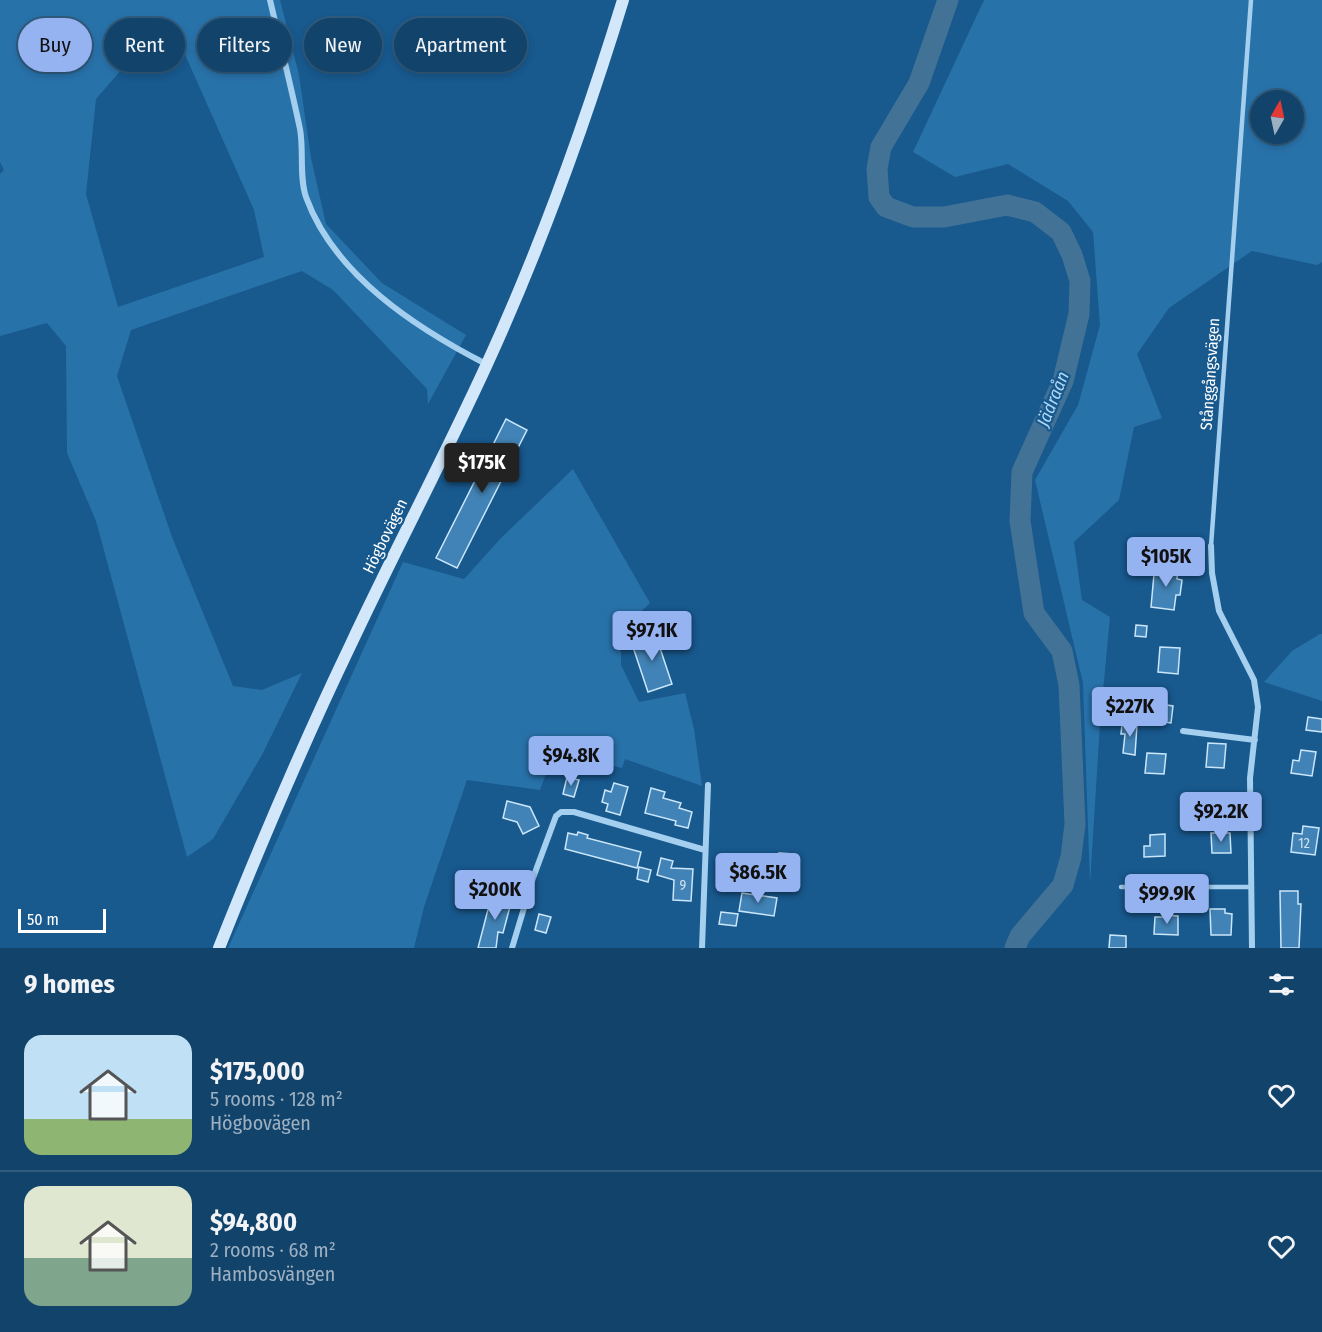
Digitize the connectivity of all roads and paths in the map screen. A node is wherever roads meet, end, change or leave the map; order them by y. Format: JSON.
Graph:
{"nodes":[{"id":1,"x":270,"y":0,"type":"edge"},
{"id":2,"x":623,"y":0,"type":"edge"},
{"id":3,"x":1251,"y":0,"type":"edge"},
{"id":4,"x":487,"y":364,"type":"junction"},
{"id":5,"x":1211,"y":546,"type":"joint"},
{"id":6,"x":1183,"y":731,"type":"dead end"},
{"id":7,"x":1255,"y":740,"type":"junction"},
{"id":8,"x":708,"y":785,"type":"dead end"},
{"id":9,"x":705,"y":850,"type":"junction"},
{"id":10,"x":1120,"y":887,"type":"dead end"},
{"id":11,"x":1251,"y":887,"type":"junction"},
{"id":12,"x":219,"y":948,"type":"edge"},
{"id":13,"x":512,"y":948,"type":"edge"},
{"id":14,"x":702,"y":948,"type":"edge"},
{"id":15,"x":1252,"y":948,"type":"edge"}],
"edges":[{"from":1,"to":4,"type":"street"},
{"from":2,"to":4,"type":"main road","name":"Högbovägen"},
{"from":3,"to":5,"type":"lane","name":"Stånggångsvägen"},
{"from":4,"to":12,"type":"main road","name":"Högbovägen"},
{"from":5,"to":7,"type":"street","name":"Stånggångsvägen"},
{"from":6,"to":7,"type":"street"},
{"from":7,"to":11,"type":"street","name":"Stånggångsvägen"},
{"from":8,"to":9,"type":"street"},
{"from":9,"to":13,"type":"street"},
{"from":9,"to":14,"type":"street"},
{"from":10,"to":11,"type":"lane"},
{"from":11,"to":15,"type":"street","name":"Stånggångsvägen"}]}
